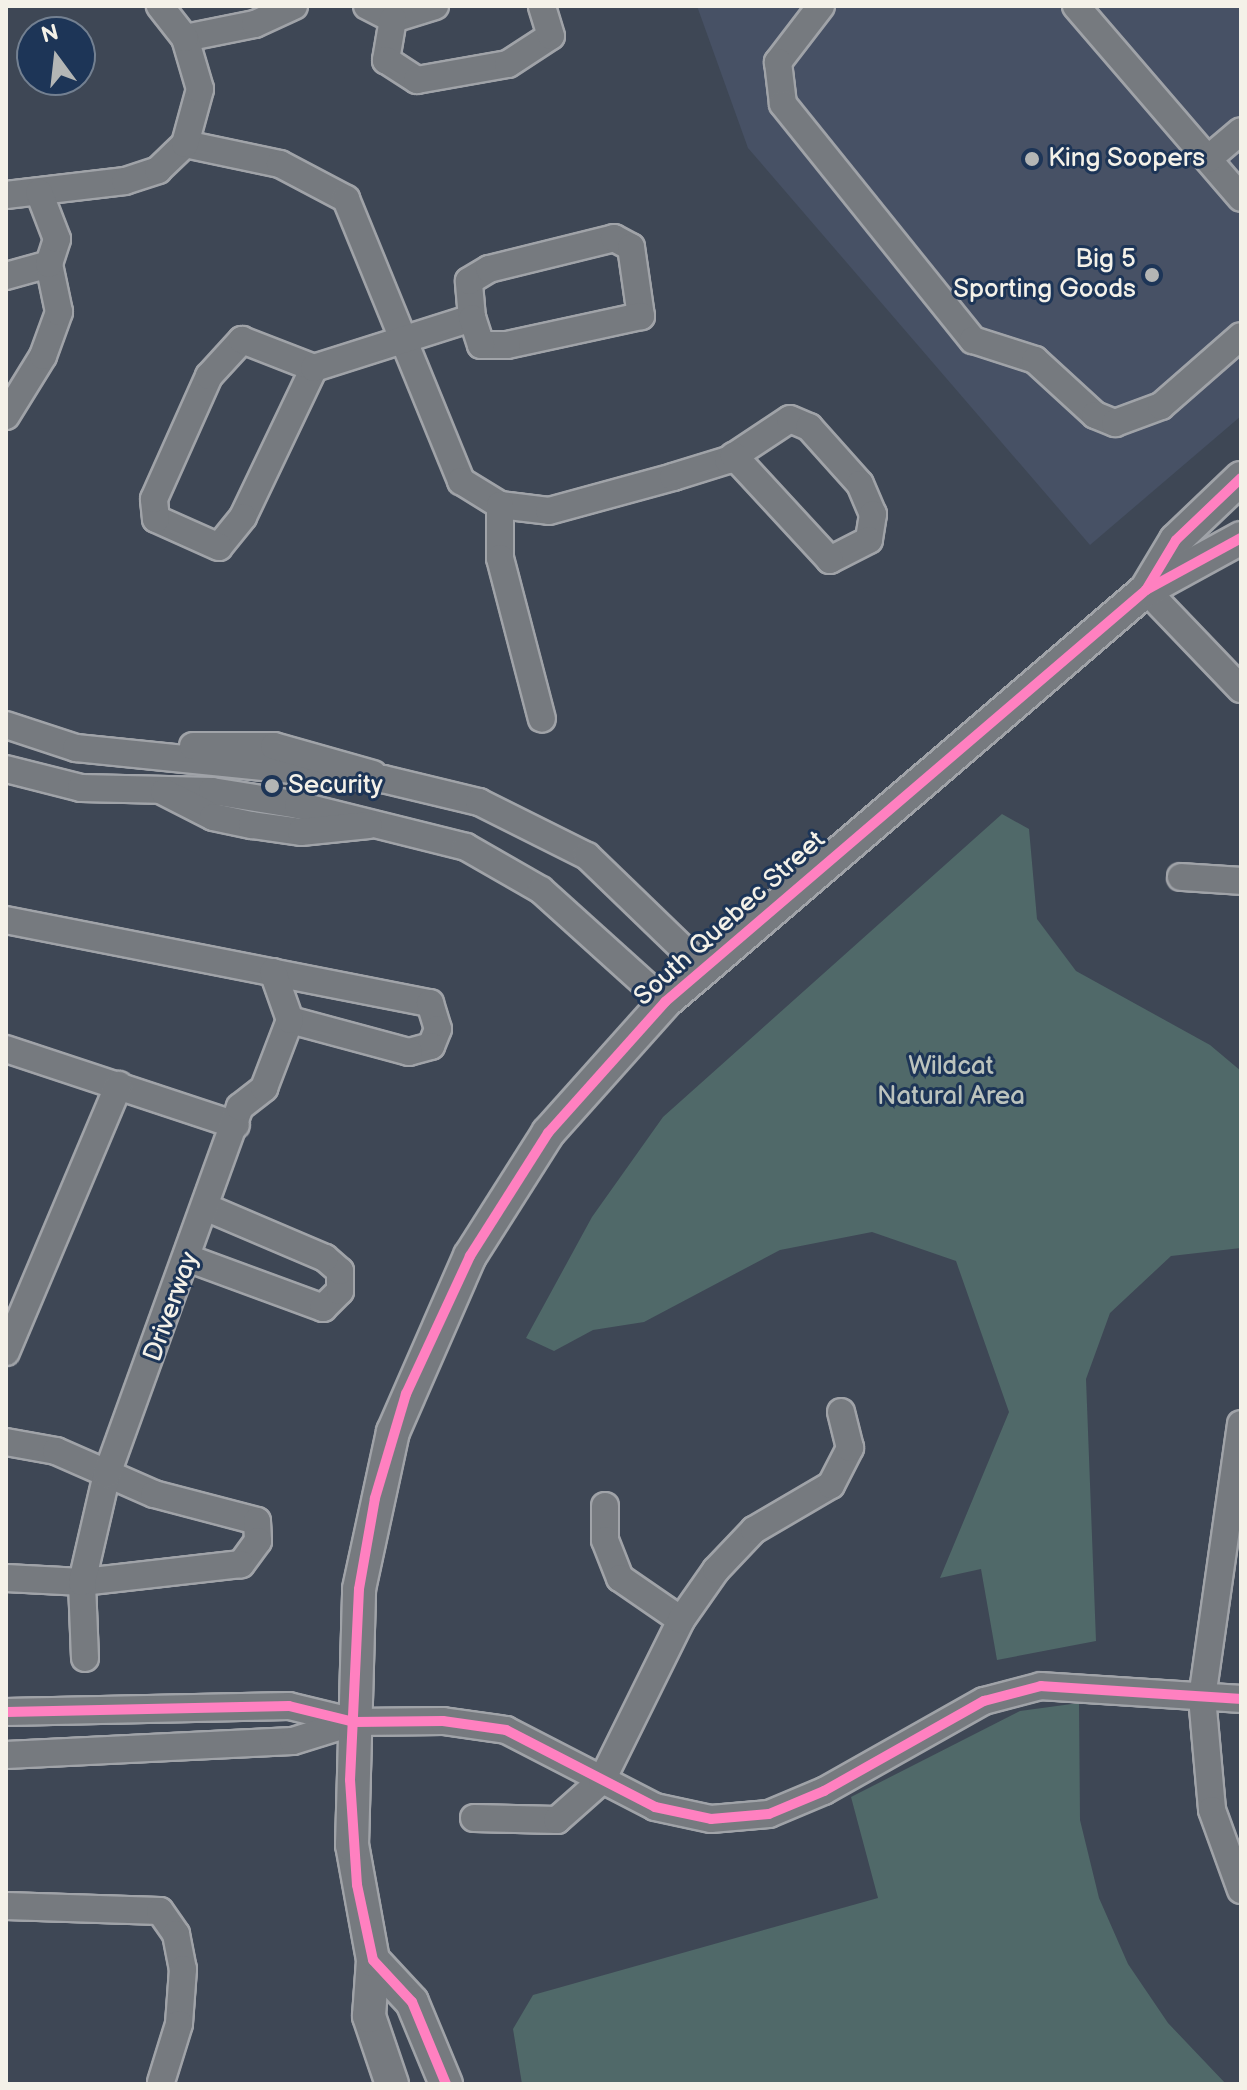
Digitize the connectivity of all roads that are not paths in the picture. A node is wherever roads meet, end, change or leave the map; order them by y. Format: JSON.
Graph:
{"nodes":[{"id":1,"x":160,"y":6,"type":"edge"},
{"id":2,"x":294,"y":6,"type":"edge"},
{"id":3,"x":367,"y":6,"type":"edge"},
{"id":4,"x":435,"y":6,"type":"edge"},
{"id":5,"x":542,"y":6,"type":"edge"},
{"id":6,"x":821,"y":6,"type":"edge"},
{"id":7,"x":1086,"y":10,"type":"edge"},
{"id":8,"x":393,"y":19,"type":"junction"},
{"id":9,"x":185,"y":38,"type":"junction"},
{"id":10,"x":1241,"y":131,"type":"edge"},
{"id":11,"x":185,"y":144,"type":"junction"},
{"id":12,"x":1208,"y":159,"type":"junction"},
{"id":13,"x":39,"y":192,"type":"junction"},
{"id":14,"x":6,"y":195,"type":"edge"},
{"id":15,"x":1241,"y":198,"type":"edge"},
{"id":16,"x":49,"y":264,"type":"junction"},
{"id":17,"x":6,"y":276,"type":"edge"},
{"id":18,"x":472,"y":318,"type":"junction"},
{"id":19,"x":1241,"y":336,"type":"edge"},
{"id":20,"x":404,"y":339,"type":"junction"},
{"id":21,"x":314,"y":368,"type":"junction"},
{"id":22,"x":6,"y":416,"type":"edge"},
{"id":23,"x":734,"y":456,"type":"junction"},
{"id":24,"x":1241,"y":478,"type":"edge"},
{"id":25,"x":500,"y":505,"type":"junction"},
{"id":26,"x":1241,"y":538,"type":"edge"},
{"id":27,"x":1146,"y":590,"type":"junction"},
{"id":28,"x":1241,"y":689,"type":"edge"},
{"id":29,"x":542,"y":719,"type":"dead end"},
{"id":30,"x":6,"y":725,"type":"edge"},
{"id":31,"x":6,"y":769,"type":"edge"},
{"id":32,"x":1181,"y":877,"type":"dead end"},
{"id":33,"x":1241,"y":881,"type":"edge"},
{"id":34,"x":6,"y":920,"type":"edge"},
{"id":35,"x":703,"y":968,"type":"junction"},
{"id":36,"x":273,"y":972,"type":"junction"},
{"id":37,"x":665,"y":1002,"type":"junction"},
{"id":38,"x":290,"y":1020,"type":"junction"},
{"id":39,"x":6,"y":1049,"type":"edge"},
{"id":40,"x":119,"y":1085,"type":"junction"},
{"id":41,"x":236,"y":1125,"type":"junction"},
{"id":42,"x":208,"y":1208,"type":"junction"},
{"id":43,"x":190,"y":1259,"type":"junction"},
{"id":44,"x":6,"y":1352,"type":"edge"},
{"id":45,"x":841,"y":1412,"type":"dead end"},
{"id":46,"x":1241,"y":1424,"type":"edge"},
{"id":47,"x":6,"y":1442,"type":"edge"},
{"id":48,"x":107,"y":1474,"type":"junction"},
{"id":49,"x":605,"y":1506,"type":"dead end"},
{"id":50,"x":6,"y":1578,"type":"edge"},
{"id":51,"x":82,"y":1582,"type":"junction"},
{"id":52,"x":681,"y":1620,"type":"junction"},
{"id":53,"x":85,"y":1658,"type":"dead end"},
{"id":54,"x":1202,"y":1697,"type":"junction"},
{"id":55,"x":1241,"y":1699,"type":"edge"},
{"id":56,"x":6,"y":1712,"type":"edge"},
{"id":57,"x":354,"y":1722,"type":"junction"},
{"id":58,"x":6,"y":1755,"type":"edge"},
{"id":59,"x":602,"y":1780,"type":"junction"},
{"id":60,"x":474,"y":1818,"type":"dead end"},
{"id":61,"x":1241,"y":1890,"type":"edge"},
{"id":62,"x":6,"y":1906,"type":"edge"},
{"id":63,"x":373,"y":1960,"type":"junction"},
{"id":64,"x":161,"y":2082,"type":"edge"},
{"id":65,"x":392,"y":2084,"type":"edge"},
{"id":66,"x":446,"y":2084,"type":"edge"}],
"edges":[{"from":1,"to":9,"type":"street"},
{"from":2,"to":9,"type":"street"},
{"from":3,"to":8,"type":"street"},
{"from":4,"to":8,"type":"street"},
{"from":5,"to":8,"type":"street"},
{"from":6,"to":19,"type":"street"},
{"from":7,"to":12,"type":"street"},
{"from":9,"to":11,"type":"street"},
{"from":10,"to":12,"type":"street"},
{"from":11,"to":13,"type":"street"},
{"from":11,"to":20,"type":"street"},
{"from":12,"to":15,"type":"street"},
{"from":13,"to":14,"type":"street"},
{"from":13,"to":16,"type":"street"},
{"from":16,"to":17,"type":"street"},
{"from":16,"to":22,"type":"street"},
{"from":18,"to":18,"type":"street"},
{"from":18,"to":20,"type":"street"},
{"from":20,"to":21,"type":"street"},
{"from":20,"to":25,"type":"street"},
{"from":21,"to":21,"type":"street"},
{"from":23,"to":23,"type":"street"},
{"from":23,"to":25,"type":"street"},
{"from":24,"to":27,"type":"main road","name":"South Quebec Street"},
{"from":25,"to":29,"type":"street"},
{"from":26,"to":27,"type":"main road","name":"South Quebec Street"},
{"from":27,"to":28,"type":"street"},
{"from":27,"to":35,"type":"main road","name":"South Quebec Street"},
{"from":30,"to":35,"type":"street"},
{"from":31,"to":37,"type":"street"},
{"from":32,"to":33,"type":"street"},
{"from":34,"to":36,"type":"street"},
{"from":35,"to":37,"type":"main road","name":"South Quebec Street"},
{"from":36,"to":38,"type":"street"},
{"from":36,"to":38,"type":"street"},
{"from":37,"to":57,"type":"main road","name":"South Quebec Street"},
{"from":38,"to":41,"type":"street","name":"Driverway"},
{"from":39,"to":40,"type":"street"},
{"from":40,"to":41,"type":"street"},
{"from":40,"to":44,"type":"street"},
{"from":41,"to":42,"type":"street","name":"Driverway"},
{"from":42,"to":43,"type":"street","name":"Driverway"},
{"from":42,"to":43,"type":"street"},
{"from":43,"to":48,"type":"street","name":"Driverway"},
{"from":45,"to":52,"type":"street"},
{"from":46,"to":54,"type":"street"},
{"from":47,"to":48,"type":"street"},
{"from":48,"to":51,"type":"street","name":"Driverway"},
{"from":48,"to":51,"type":"street"},
{"from":49,"to":52,"type":"street"},
{"from":50,"to":51,"type":"street"},
{"from":51,"to":53,"type":"street","name":"Driverway"},
{"from":52,"to":59,"type":"street"},
{"from":54,"to":55,"type":"street"},
{"from":54,"to":59,"type":"street"},
{"from":54,"to":61,"type":"street"},
{"from":56,"to":57,"type":"street"},
{"from":57,"to":58,"type":"street"},
{"from":57,"to":59,"type":"street"},
{"from":57,"to":63,"type":"main road","name":"South Quebec Street"},
{"from":59,"to":60,"type":"street"},
{"from":62,"to":64,"type":"street"},
{"from":63,"to":65,"type":"main road","name":"South Quebec Street"},
{"from":63,"to":66,"type":"main road"}]}
